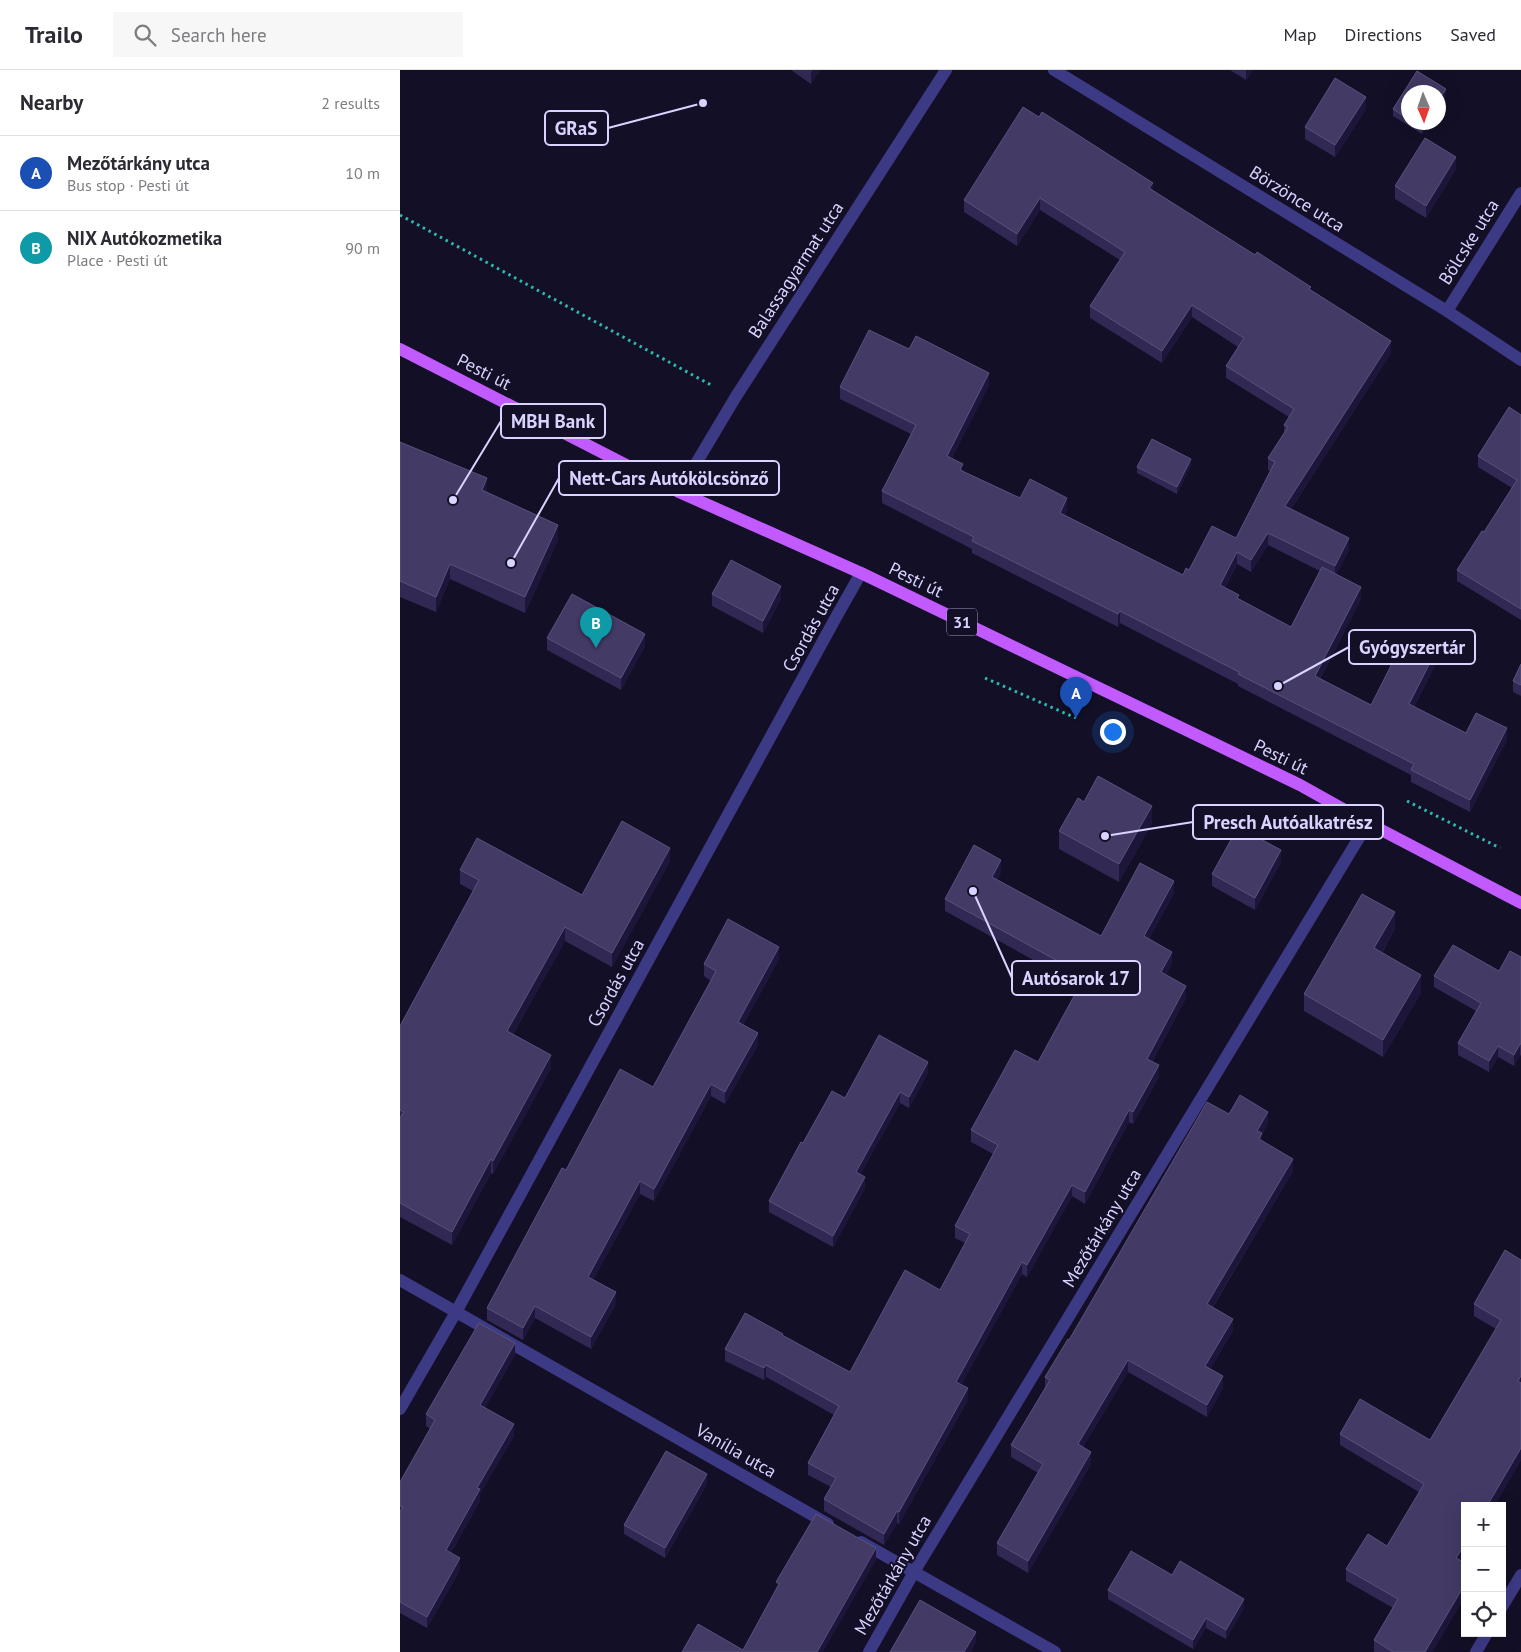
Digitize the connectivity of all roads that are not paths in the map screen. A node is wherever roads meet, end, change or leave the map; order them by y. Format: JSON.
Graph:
{"nodes":[{"id":1,"x":946,"y":70,"type":"edge"},
{"id":2,"x":1054,"y":70,"type":"edge"},
{"id":3,"x":1521,"y":193,"type":"edge"},
{"id":4,"x":1446,"y":311,"type":"junction"},
{"id":5,"x":400,"y":349,"type":"edge"},
{"id":6,"x":1521,"y":360,"type":"edge"},
{"id":7,"x":679,"y":492,"type":"junction"},
{"id":8,"x":862,"y":574,"type":"junction"},
{"id":9,"x":1368,"y":823,"type":"junction"},
{"id":10,"x":1521,"y":903,"type":"edge"},
{"id":11,"x":400,"y":1280,"type":"edge"},
{"id":12,"x":456,"y":1312,"type":"junction"},
{"id":13,"x":400,"y":1409,"type":"edge"},
{"id":14,"x":836,"y":1528,"type":"edge"},
{"id":15,"x":853,"y":1538,"type":"edge"},
{"id":16,"x":914,"y":1572,"type":"junction"},
{"id":17,"x":1521,"y":1575,"type":"edge"},
{"id":18,"x":1506,"y":1599,"type":"edge"},
{"id":19,"x":1485,"y":1637,"type":"edge"},
{"id":20,"x":868,"y":1652,"type":"edge"},
{"id":21,"x":1054,"y":1652,"type":"edge"},
{"id":22,"x":1476,"y":1652,"type":"edge"}],
"edges":[{"from":1,"to":7,"type":"street","name":"Balassagyarmat utca"},
{"from":2,"to":4,"type":"street","name":"Börzönce utca"},
{"from":3,"to":4,"type":"street","name":"Bölcske utca"},
{"from":4,"to":6,"type":"street","name":"Börzönce utca"},
{"from":5,"to":7,"type":"main road","name":"Pesti út","number":"31"},
{"from":7,"to":8,"type":"main road","name":"Pesti út","number":"31"},
{"from":8,"to":9,"type":"main road","name":"Pesti út","number":"31"},
{"from":8,"to":12,"type":"street","name":"Csordás utca"},
{"from":9,"to":10,"type":"main road","name":"Pesti út","number":"31"},
{"from":9,"to":16,"type":"street","name":"Mezőtárkány utca"},
{"from":11,"to":12,"type":"street","name":"Vanília utca"},
{"from":12,"to":13,"type":"street","name":"Csordás utca"},
{"from":12,"to":14,"type":"street","name":"Vanília utca"},
{"from":15,"to":16,"type":"street"},
{"from":16,"to":20,"type":"street","name":"Mezőtárkány utca"},
{"from":16,"to":21,"type":"street"},
{"from":17,"to":18,"type":"street"},
{"from":19,"to":22,"type":"street"}]}
